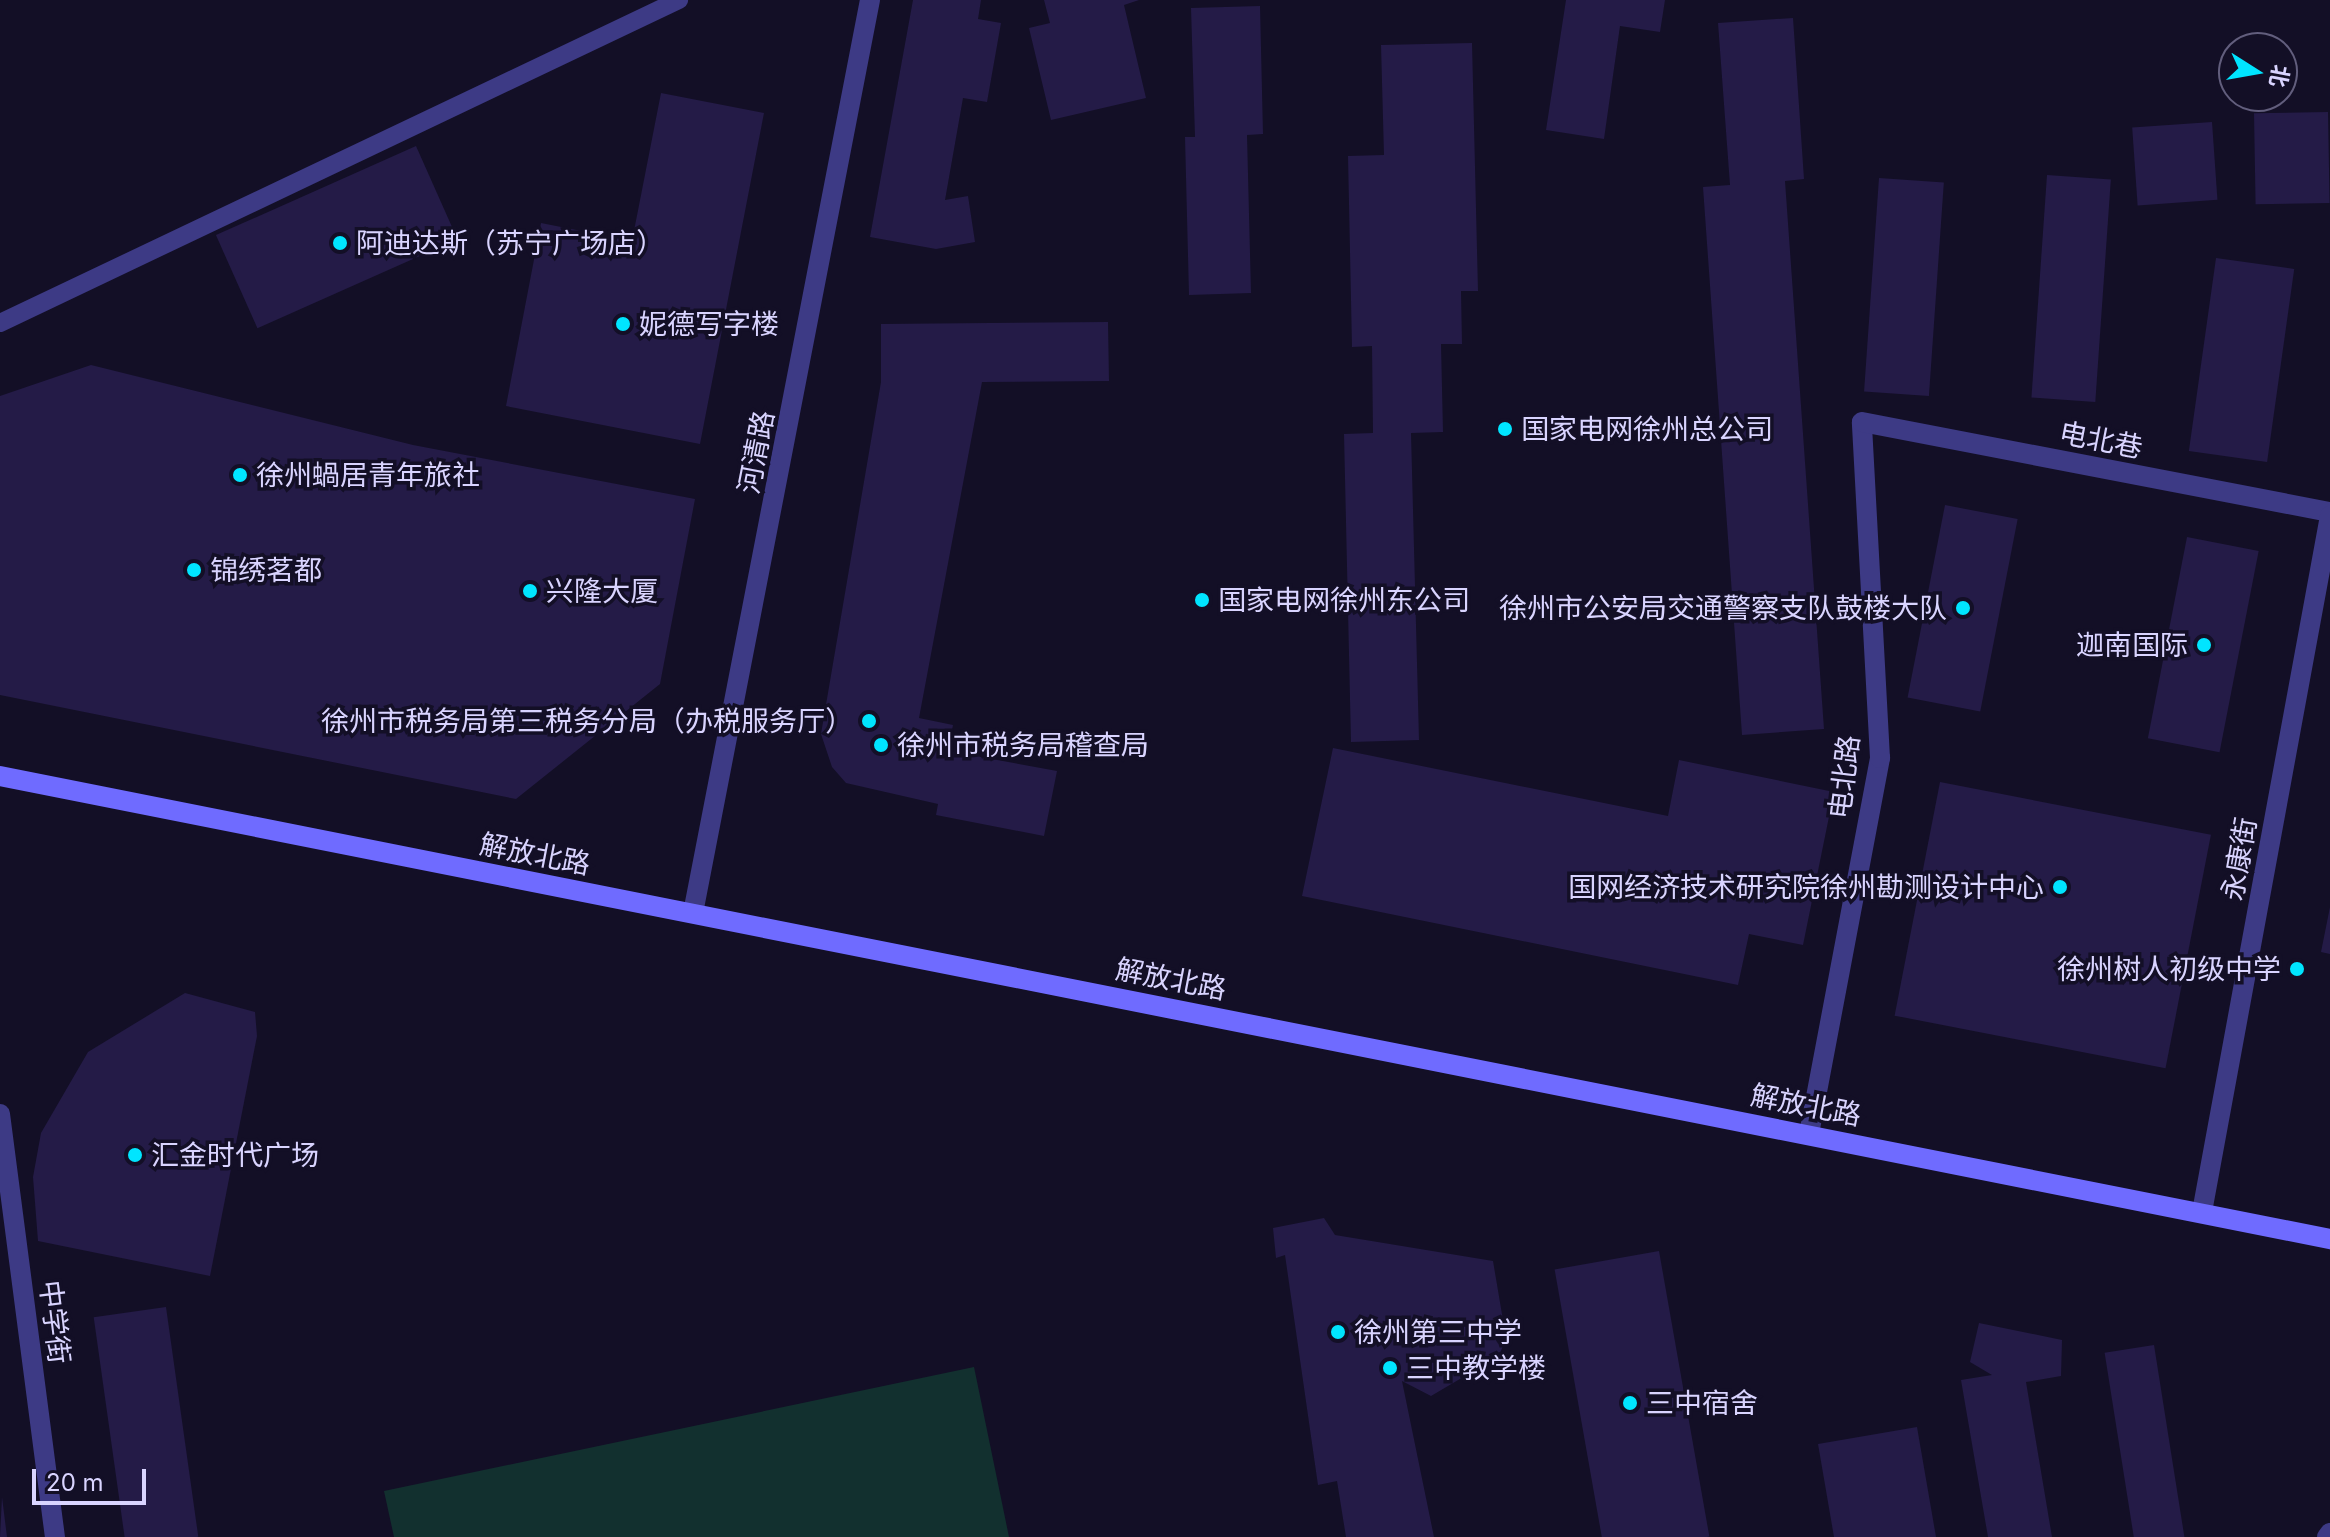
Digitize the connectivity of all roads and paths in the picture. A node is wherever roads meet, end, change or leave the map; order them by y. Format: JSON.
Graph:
{"nodes":[{"id":1,"x":679,"y":0,"type":"edge"},
{"id":2,"x":870,"y":0,"type":"edge"},
{"id":3,"x":0,"y":323,"type":"edge"},
{"id":4,"x":1862,"y":422,"type":"joint"},
{"id":5,"x":2330,"y":514,"type":"edge"},
{"id":6,"x":0,"y":776,"type":"edge"},
{"id":7,"x":693,"y":913,"type":"junction"},
{"id":8,"x":0,"y":1114,"type":"edge"},
{"id":9,"x":1809,"y":1134,"type":"junction"},
{"id":10,"x":2202,"y":1212,"type":"junction"},
{"id":11,"x":2330,"y":1239,"type":"edge"},
{"id":12,"x":55,"y":1537,"type":"edge"}],
"edges":[{"from":1,"to":3,"type":"lane"},
{"from":2,"to":7,"type":"street","name":"河清路"},
{"from":4,"to":5,"type":"street","name":"电北巷"},
{"from":4,"to":9,"type":"street","name":"电北路"},
{"from":5,"to":10,"type":"street","name":"永康街"},
{"from":6,"to":7,"type":"main road","name":"解放北路"},
{"from":7,"to":9,"type":"main road","name":"解放北路"},
{"from":8,"to":12,"type":"street","name":"中学街"},
{"from":9,"to":10,"type":"main road","name":"解放北路"},
{"from":10,"to":11,"type":"main road","name":"解放北路"}]}
